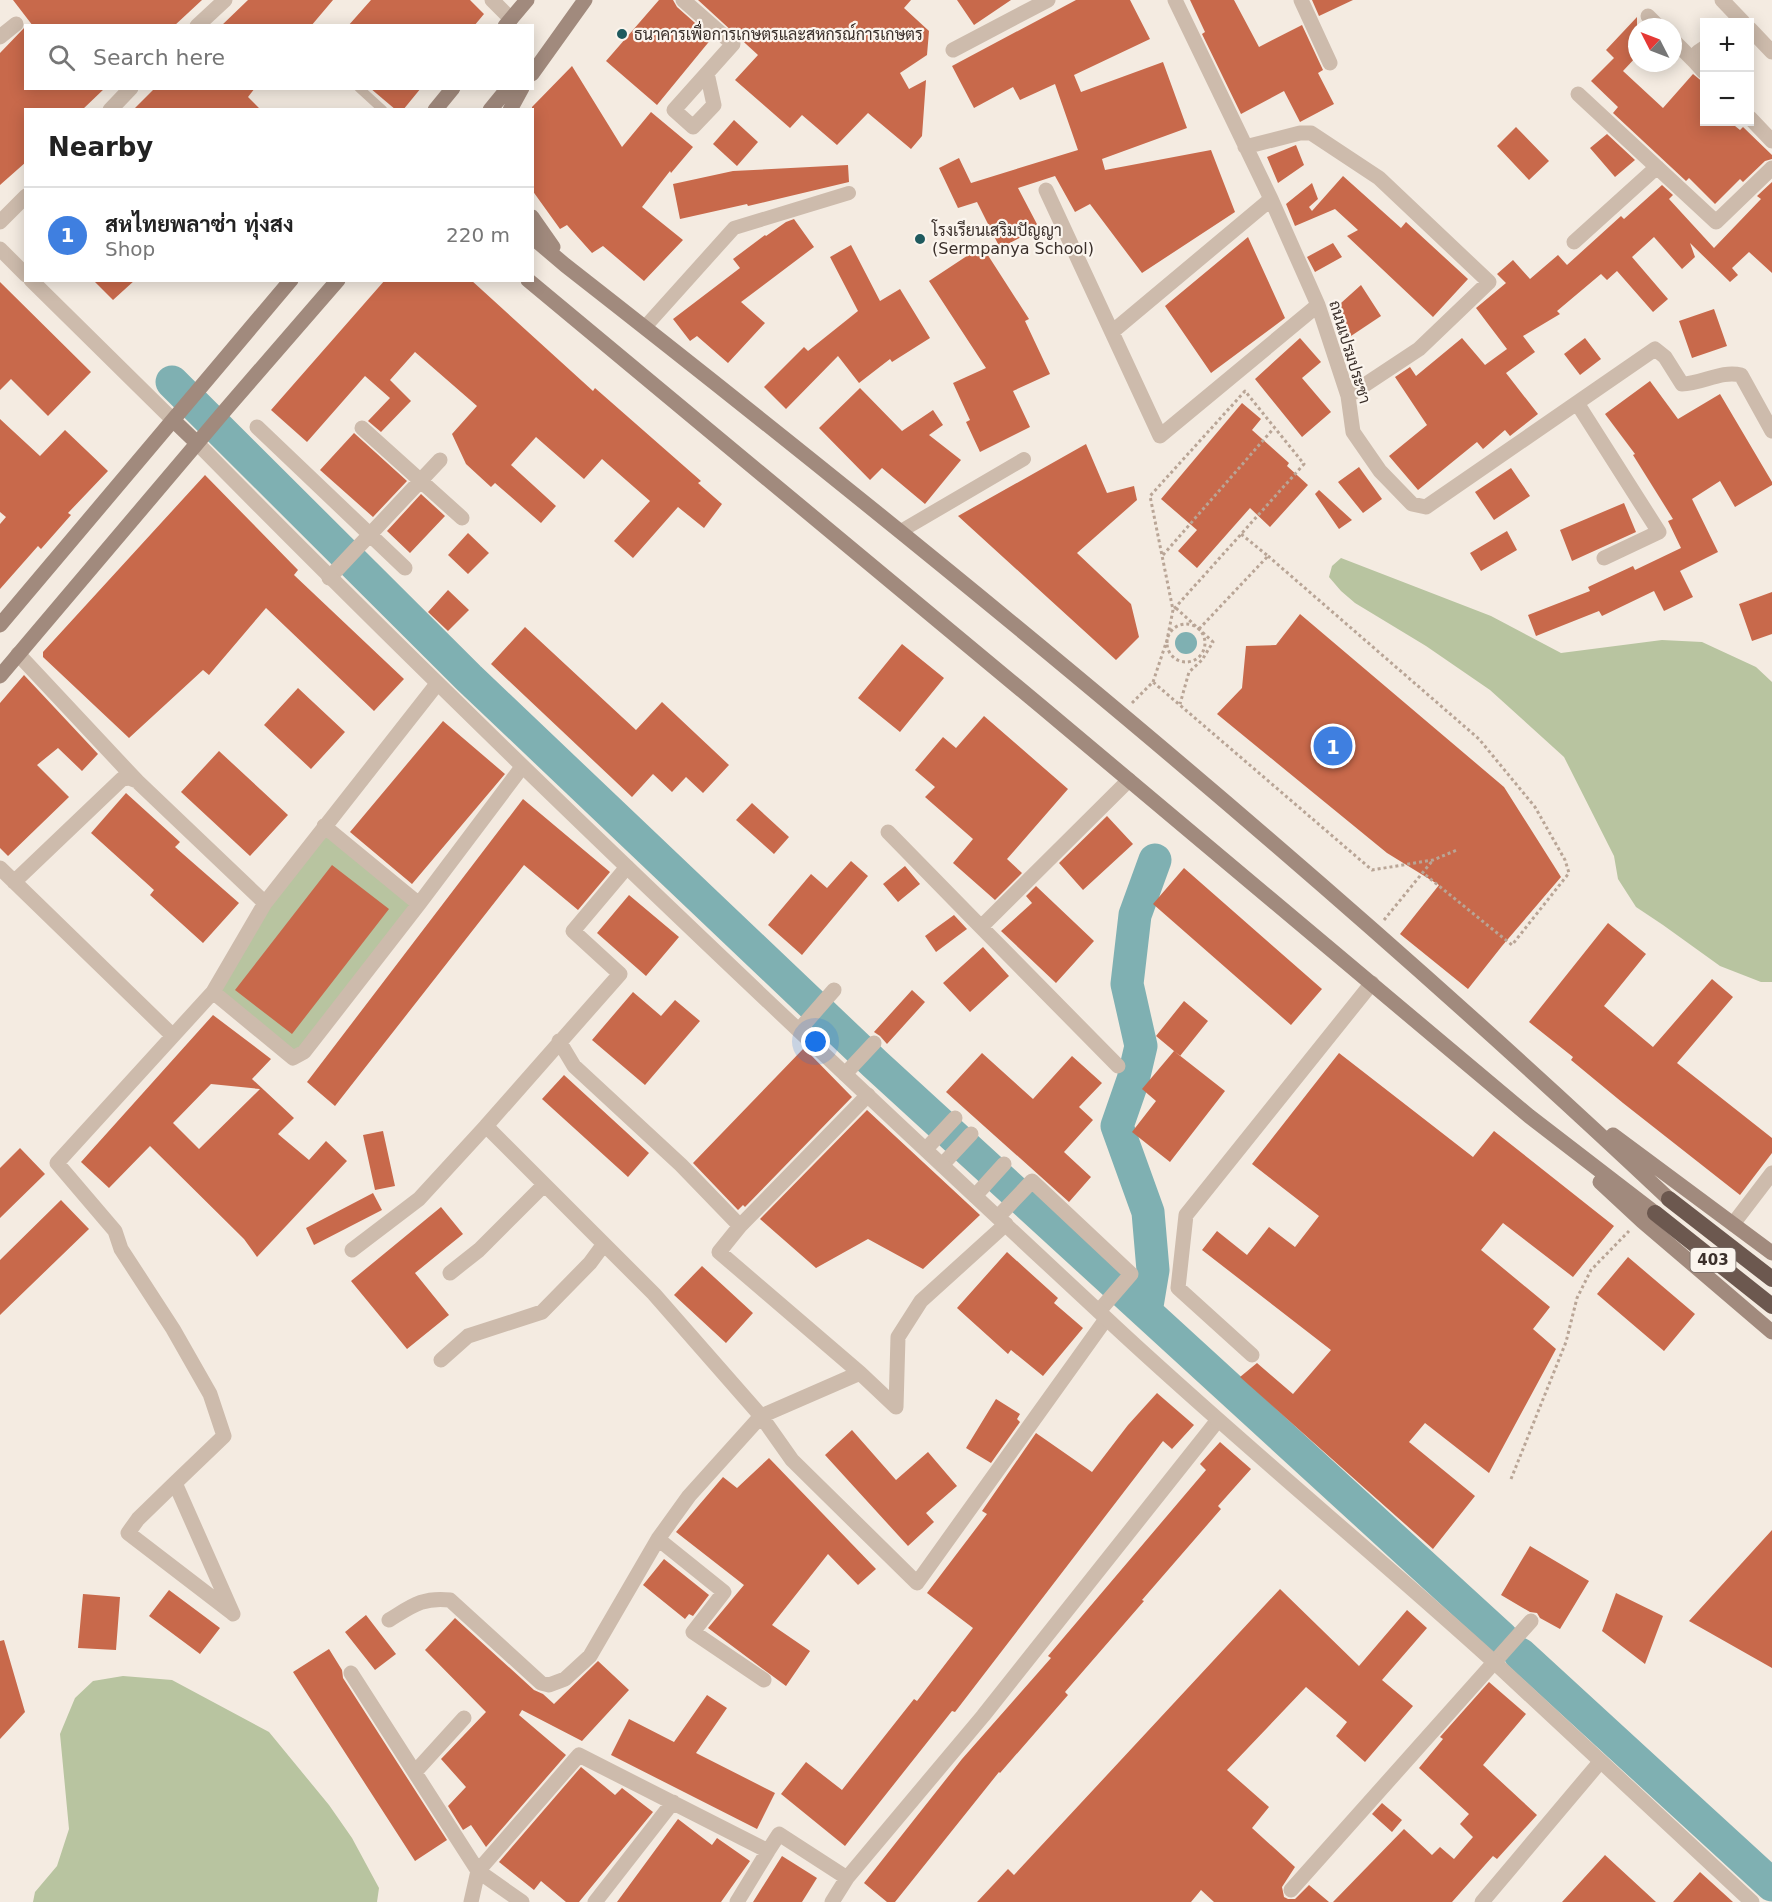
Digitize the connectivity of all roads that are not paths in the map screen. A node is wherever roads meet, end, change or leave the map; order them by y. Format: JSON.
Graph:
{"nodes":[{"id":1,"x":225,"y":0,"type":"edge"},
{"id":2,"x":492,"y":0,"type":"edge"},
{"id":3,"x":527,"y":0,"type":"edge"},
{"id":4,"x":584,"y":0,"type":"edge"},
{"id":5,"x":683,"y":0,"type":"edge"},
{"id":6,"x":1048,"y":0,"type":"edge"},
{"id":7,"x":1175,"y":0,"type":"edge"},
{"id":8,"x":1301,"y":0,"type":"edge"},
{"id":9,"x":1722,"y":0,"type":"edge"},
{"id":10,"x":1739,"y":18,"type":"edge"},
{"id":11,"x":508,"y":22,"type":"edge"},
{"id":12,"x":16,"y":24,"type":"dead end"},
{"id":13,"x":199,"y":24,"type":"edge"},
{"id":14,"x":1754,"y":34,"type":"edge"},
{"id":15,"x":0,"y":37,"type":"edge"},
{"id":16,"x":1682,"y":49,"type":"edge"},
{"id":17,"x":953,"y":50,"type":"dead end"},
{"id":18,"x":1700,"y":51,"type":"edge"},
{"id":19,"x":1772,"y":52,"type":"edge"},
{"id":20,"x":534,"y":57,"type":"edge"},
{"id":21,"x":1330,"y":63,"type":"dead end"},
{"id":22,"x":1700,"y":67,"type":"edge"},
{"id":23,"x":534,"y":71,"type":"edge"},
{"id":24,"x":707,"y":73,"type":"dead end"},
{"id":25,"x":129,"y":90,"type":"edge"},
{"id":26,"x":361,"y":90,"type":"edge"},
{"id":27,"x":451,"y":90,"type":"edge"},
{"id":28,"x":506,"y":90,"type":"edge"},
{"id":29,"x":521,"y":90,"type":"edge"},
{"id":30,"x":1578,"y":94,"type":"dead end"},
{"id":31,"x":112,"y":108,"type":"edge"},
{"id":32,"x":381,"y":108,"type":"edge"},
{"id":33,"x":437,"y":108,"type":"edge"},
{"id":34,"x":492,"y":108,"type":"edge"},
{"id":35,"x":511,"y":108,"type":"edge"},
{"id":36,"x":1754,"y":123,"type":"edge"},
{"id":37,"x":1772,"y":141,"type":"edge"},
{"id":38,"x":1245,"y":147,"type":"junction"},
{"id":39,"x":1658,"y":167,"type":"junction"},
{"id":40,"x":1772,"y":168,"type":"edge"},
{"id":41,"x":1046,"y":190,"type":"dead end"},
{"id":42,"x":849,"y":193,"type":"dead end"},
{"id":43,"x":24,"y":198,"type":"edge"},
{"id":44,"x":1270,"y":199,"type":"junction"},
{"id":45,"x":534,"y":220,"type":"edge"},
{"id":46,"x":0,"y":222,"type":"edge"},
{"id":47,"x":534,"y":239,"type":"edge"},
{"id":48,"x":1574,"y":242,"type":"dead end"},
{"id":49,"x":0,"y":249,"type":"edge"},
{"id":50,"x":565,"y":266,"type":"junction"},
{"id":51,"x":24,"y":273,"type":"edge"},
{"id":52,"x":34,"y":282,"type":"edge"},
{"id":53,"x":289,"y":282,"type":"edge"},
{"id":54,"x":336,"y":282,"type":"edge"},
{"id":55,"x":530,"y":282,"type":"edge"},
{"id":56,"x":1318,"y":304,"type":"junction"},
{"id":57,"x":645,"y":327,"type":"junction"},
{"id":58,"x":1112,"y":332,"type":"junction"},
{"id":59,"x":1348,"y":396,"type":"junction"},
{"id":60,"x":1577,"y":403,"type":"junction"},
{"id":61,"x":177,"y":415,"type":"junction"},
{"id":62,"x":257,"y":427,"type":"dead end"},
{"id":63,"x":362,"y":428,"type":"dead end"},
{"id":64,"x":1772,"y":431,"type":"edge"},
{"id":65,"x":200,"y":439,"type":"junction"},
{"id":66,"x":1024,"y":459,"type":"dead end"},
{"id":67,"x":440,"y":460,"type":"dead end"},
{"id":68,"x":421,"y":480,"type":"junction"},
{"id":69,"x":462,"y":518,"type":"dead end"},
{"id":70,"x":901,"y":531,"type":"junction"},
{"id":71,"x":371,"y":533,"type":"junction"},
{"id":72,"x":1604,"y":558,"type":"dead end"},
{"id":73,"x":405,"y":568,"type":"dead end"},
{"id":74,"x":333,"y":573,"type":"junction"},
{"id":75,"x":0,"y":625,"type":"edge"},
{"id":76,"x":18,"y":654,"type":"junction"},
{"id":77,"x":0,"y":676,"type":"edge"},
{"id":78,"x":437,"y":684,"type":"junction"},
{"id":79,"x":522,"y":767,"type":"junction"},
{"id":80,"x":1128,"y":780,"type":"junction"},
{"id":81,"x":136,"y":781,"type":"junction"},
{"id":82,"x":324,"y":826,"type":"junction"},
{"id":83,"x":888,"y":832,"type":"dead end"},
{"id":84,"x":627,"y":867,"type":"junction"},
{"id":85,"x":0,"y":868,"type":"edge"},
{"id":86,"x":14,"y":882,"type":"junction"},
{"id":87,"x":266,"y":903,"type":"junction"},
{"id":88,"x":419,"y":904,"type":"junction"},
{"id":89,"x":981,"y":927,"type":"junction"},
{"id":90,"x":1372,"y":983,"type":"junction"},
{"id":91,"x":834,"y":990,"type":"dead end"},
{"id":92,"x":213,"y":992,"type":"junction"},
{"id":93,"x":799,"y":1030,"type":"junction"},
{"id":94,"x":172,"y":1035,"type":"junction"},
{"id":95,"x":559,"y":1041,"type":"junction"},
{"id":96,"x":874,"y":1043,"type":"dead end"},
{"id":97,"x":1118,"y":1066,"type":"dead end"},
{"id":98,"x":846,"y":1074,"type":"junction"},
{"id":99,"x":1558,"y":1094,"type":"junction"},
{"id":100,"x":868,"y":1095,"type":"junction"},
{"id":101,"x":955,"y":1118,"type":"dead end"},
{"id":102,"x":486,"y":1126,"type":"junction"},
{"id":103,"x":971,"y":1134,"type":"dead end"},
{"id":104,"x":927,"y":1149,"type":"junction"},
{"id":105,"x":943,"y":1164,"type":"junction"},
{"id":106,"x":1004,"y":1164,"type":"dead end"},
{"id":107,"x":1772,"y":1173,"type":"edge"},
{"id":108,"x":544,"y":1185,"type":"junction"},
{"id":109,"x":976,"y":1195,"type":"junction"},
{"id":110,"x":1669,"y":1199,"type":"joint"},
{"id":111,"x":1648,"y":1217,"type":"junction"},
{"id":112,"x":1001,"y":1219,"type":"junction"},
{"id":113,"x":1733,"y":1224,"type":"junction"},
{"id":114,"x":740,"y":1226,"type":"junction"},
{"id":115,"x":604,"y":1244,"type":"junction"},
{"id":116,"x":352,"y":1250,"type":"dead end"},
{"id":117,"x":1772,"y":1253,"type":"edge"},
{"id":118,"x":450,"y":1273,"type":"dead end"},
{"id":119,"x":1772,"y":1279,"type":"edge"},
{"id":120,"x":1772,"y":1306,"type":"edge"},
{"id":121,"x":1101,"y":1313,"type":"junction"},
{"id":122,"x":1772,"y":1332,"type":"edge"},
{"id":123,"x":1252,"y":1355,"type":"dead end"},
{"id":124,"x":441,"y":1359,"type":"dead end"},
{"id":125,"x":860,"y":1373,"type":"junction"},
{"id":126,"x":761,"y":1416,"type":"junction"},
{"id":127,"x":1218,"y":1420,"type":"junction"},
{"id":128,"x":175,"y":1484,"type":"junction"},
{"id":129,"x":658,"y":1539,"type":"junction"},
{"id":130,"x":389,"y":1620,"type":"dead end"},
{"id":131,"x":1531,"y":1621,"type":"dead end"},
{"id":132,"x":1493,"y":1662,"type":"junction"},
{"id":133,"x":351,"y":1673,"type":"dead end"},
{"id":134,"x":765,"y":1680,"type":"dead end"},
{"id":135,"x":464,"y":1718,"type":"dead end"},
{"id":136,"x":1600,"y":1762,"type":"junction"},
{"id":137,"x":415,"y":1772,"type":"junction"},
{"id":138,"x":674,"y":1802,"type":"junction"},
{"id":139,"x":768,"y":1851,"type":"junction"},
{"id":140,"x":478,"y":1870,"type":"junction"},
{"id":141,"x":847,"y":1878,"type":"junction"},
{"id":142,"x":1291,"y":1890,"type":"dead end"},
{"id":143,"x":471,"y":1902,"type":"edge"},
{"id":144,"x":522,"y":1902,"type":"edge"},
{"id":145,"x":596,"y":1902,"type":"edge"},
{"id":146,"x":737,"y":1902,"type":"edge"},
{"id":147,"x":832,"y":1902,"type":"edge"},
{"id":148,"x":1482,"y":1902,"type":"edge"},
{"id":149,"x":1752,"y":1902,"type":"edge"}],
"edges":[{"from":1,"to":13,"type":"street"},
{"from":2,"to":11,"type":"street"},
{"from":3,"to":11,"type":"main road"},
{"from":4,"to":20,"type":"main road"},
{"from":4,"to":23,"type":"main road"},
{"from":5,"to":24,"type":"street"},
{"from":6,"to":17,"type":"street"},
{"from":7,"to":38,"type":"street","name":"ถนนเปรมประชา"},
{"from":8,"to":21,"type":"street"},
{"from":9,"to":10,"type":"street"},
{"from":12,"to":15,"type":"street"},
{"from":14,"to":19,"type":"street"},
{"from":16,"to":22,"type":"street"},
{"from":18,"to":22,"type":"street"},
{"from":25,"to":31,"type":"street"},
{"from":26,"to":32,"type":"lane"},
{"from":27,"to":33,"type":"main road"},
{"from":28,"to":34,"type":"main road"},
{"from":29,"to":35,"type":"main road"},
{"from":30,"to":39,"type":"street"},
{"from":36,"to":37,"type":"street"},
{"from":38,"to":44,"type":"street","name":"ถนนเปรมประชา"},
{"from":38,"to":59,"type":"street"},
{"from":39,"to":40,"type":"street"},
{"from":39,"to":48,"type":"street"},
{"from":41,"to":58,"type":"street"},
{"from":42,"to":57,"type":"street"},
{"from":43,"to":46,"type":"street"},
{"from":44,"to":56,"type":"street","name":"ถนนเปรมประชา"},
{"from":44,"to":58,"type":"street"},
{"from":45,"to":50,"type":"main road"},
{"from":47,"to":50,"type":"main road"},
{"from":49,"to":51,"type":"street"},
{"from":50,"to":57,"type":"main road"},
{"from":52,"to":61,"type":"street"},
{"from":53,"to":61,"type":"main road"},
{"from":54,"to":65,"type":"main road"},
{"from":55,"to":80,"type":"main road"},
{"from":56,"to":58,"type":"street"},
{"from":56,"to":59,"type":"street","name":"ถนนเปรมประชา"},
{"from":57,"to":70,"type":"main road"},
{"from":59,"to":60,"type":"street","name":"ถนนเปรมประชา"},
{"from":60,"to":64,"type":"street","name":"ถนนเปรมประชา"},
{"from":60,"to":72,"type":"street"},
{"from":61,"to":65,"type":"main road"},
{"from":61,"to":75,"type":"main road"},
{"from":62,"to":71,"type":"street"},
{"from":63,"to":68,"type":"street"},
{"from":65,"to":74,"type":"street"},
{"from":65,"to":76,"type":"main road"},
{"from":66,"to":70,"type":"street"},
{"from":67,"to":68,"type":"street"},
{"from":68,"to":69,"type":"street"},
{"from":68,"to":71,"type":"street"},
{"from":70,"to":99,"type":"main road","number":"403"},
{"from":71,"to":73,"type":"street"},
{"from":71,"to":74,"type":"street"},
{"from":74,"to":78,"type":"street"},
{"from":76,"to":77,"type":"main road"},
{"from":76,"to":81,"type":"street"},
{"from":78,"to":79,"type":"street"},
{"from":78,"to":82,"type":"street"},
{"from":79,"to":84,"type":"street"},
{"from":79,"to":88,"type":"street"},
{"from":80,"to":89,"type":"street"},
{"from":80,"to":90,"type":"main road","number":"403"},
{"from":81,"to":86,"type":"street"},
{"from":81,"to":87,"type":"street"},
{"from":82,"to":87,"type":"street"},
{"from":82,"to":88,"type":"street"},
{"from":83,"to":89,"type":"street"},
{"from":84,"to":93,"type":"street"},
{"from":84,"to":95,"type":"street"},
{"from":85,"to":86,"type":"street"},
{"from":86,"to":94,"type":"street"},
{"from":87,"to":92,"type":"street"},
{"from":88,"to":92,"type":"street"},
{"from":89,"to":97,"type":"street"},
{"from":90,"to":111,"type":"main road","number":"403"},
{"from":90,"to":123,"type":"street"},
{"from":91,"to":93,"type":"street"},
{"from":92,"to":94,"type":"street"},
{"from":93,"to":98,"type":"street"},
{"from":94,"to":128,"type":"street"},
{"from":95,"to":102,"type":"street"},
{"from":95,"to":114,"type":"street"},
{"from":96,"to":98,"type":"street"},
{"from":98,"to":100,"type":"street"},
{"from":99,"to":110,"type":"main road","number":"403"},
{"from":99,"to":113,"type":"main road"},
{"from":100,"to":104,"type":"street"},
{"from":100,"to":114,"type":"street"},
{"from":101,"to":104,"type":"street"},
{"from":102,"to":108,"type":"street"},
{"from":102,"to":116,"type":"street"},
{"from":103,"to":105,"type":"street"},
{"from":104,"to":105,"type":"street"},
{"from":105,"to":109,"type":"street"},
{"from":106,"to":109,"type":"street"},
{"from":107,"to":113,"type":"street"},
{"from":108,"to":115,"type":"street"},
{"from":108,"to":118,"type":"street"},
{"from":109,"to":112,"type":"street"},
{"from":110,"to":119,"type":"highway","number":"403"},
{"from":111,"to":120,"type":"highway","number":"403"},
{"from":111,"to":122,"type":"main road"},
{"from":112,"to":121,"type":"street"},
{"from":112,"to":121,"type":"street"},
{"from":112,"to":125,"type":"street"},
{"from":113,"to":117,"type":"main road"},
{"from":114,"to":125,"type":"street"},
{"from":115,"to":124,"type":"street"},
{"from":115,"to":126,"type":"street"},
{"from":121,"to":126,"type":"street"},
{"from":121,"to":127,"type":"street"},
{"from":125,"to":126,"type":"street"},
{"from":126,"to":129,"type":"street"},
{"from":127,"to":132,"type":"street"},
{"from":127,"to":141,"type":"street"},
{"from":128,"to":128,"type":"street"},
{"from":129,"to":130,"type":"street"},
{"from":129,"to":134,"type":"street"},
{"from":131,"to":132,"type":"street"},
{"from":132,"to":136,"type":"street"},
{"from":132,"to":142,"type":"street"},
{"from":133,"to":137,"type":"street"},
{"from":135,"to":137,"type":"street"},
{"from":136,"to":148,"type":"street"},
{"from":136,"to":149,"type":"street"},
{"from":137,"to":140,"type":"street"},
{"from":138,"to":139,"type":"street"},
{"from":138,"to":140,"type":"street"},
{"from":138,"to":145,"type":"street"},
{"from":139,"to":141,"type":"street"},
{"from":139,"to":146,"type":"street"},
{"from":140,"to":143,"type":"street"},
{"from":140,"to":144,"type":"street"},
{"from":141,"to":147,"type":"street"}]}
